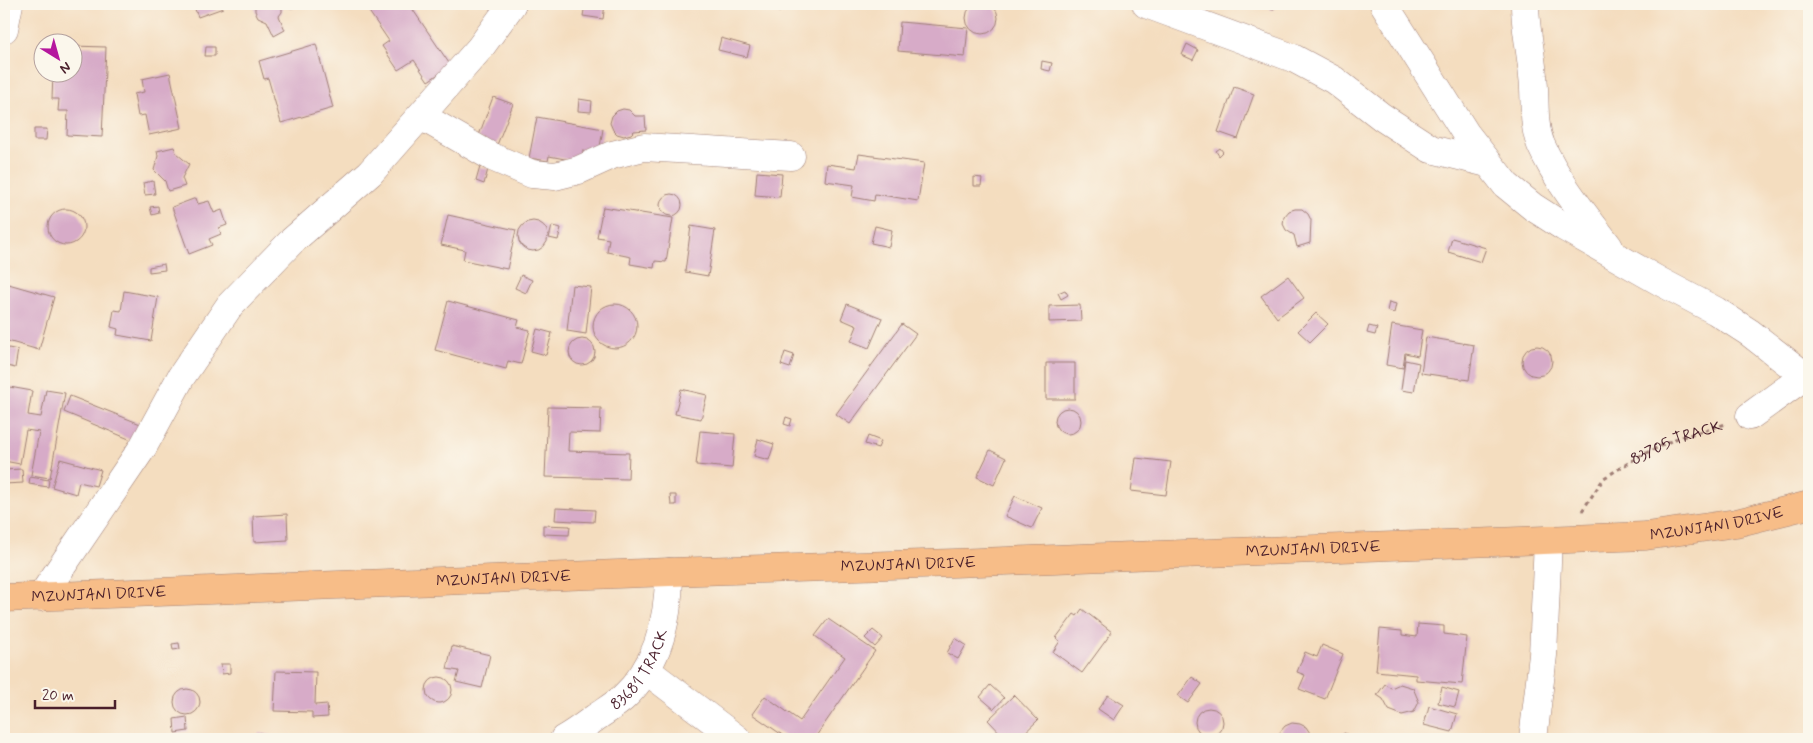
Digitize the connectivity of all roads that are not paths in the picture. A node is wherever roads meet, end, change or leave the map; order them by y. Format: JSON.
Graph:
{"nodes":[{"id":1,"x":9,"y":4,"type":"edge"},
{"id":2,"x":512,"y":4,"type":"edge"},
{"id":3,"x":1146,"y":4,"type":"edge"},
{"id":4,"x":1384,"y":4,"type":"edge"},
{"id":5,"x":1525,"y":4,"type":"edge"},
{"id":6,"x":4,"y":29,"type":"edge"},
{"id":7,"x":421,"y":116,"type":"junction"},
{"id":8,"x":791,"y":156,"type":"dead end"},
{"id":9,"x":1487,"y":163,"type":"junction"},
{"id":10,"x":1617,"y":257,"type":"junction"},
{"id":11,"x":1807,"y":376,"type":"edge"},
{"id":12,"x":1750,"y":416,"type":"road end"},
{"id":13,"x":1809,"y":506,"type":"edge"},
{"id":14,"x":1560,"y":539,"type":"junction"},
{"id":15,"x":669,"y":572,"type":"junction"},
{"id":16,"x":41,"y":597,"type":"junction"},
{"id":17,"x":4,"y":598,"type":"edge"},
{"id":18,"x":646,"y":670,"type":"junction"},
{"id":19,"x":564,"y":739,"type":"edge"},
{"id":20,"x":737,"y":739,"type":"edge"},
{"id":21,"x":1533,"y":739,"type":"edge"}],
"edges":[{"from":1,"to":6,"type":"street"},
{"from":2,"to":7,"type":"street"},
{"from":3,"to":9,"type":"street"},
{"from":4,"to":9,"type":"street"},
{"from":5,"to":10,"type":"street"},
{"from":7,"to":8,"type":"street"},
{"from":7,"to":16,"type":"street"},
{"from":9,"to":10,"type":"street"},
{"from":10,"to":11,"type":"street"},
{"from":11,"to":12,"type":"street"},
{"from":13,"to":14,"type":"main road","name":"MZUNJANI DRIVE"},
{"from":14,"to":15,"type":"main road","name":"MZUNJANI DRIVE"},
{"from":14,"to":21,"type":"street"},
{"from":15,"to":16,"type":"main road","name":"MZUNJANI DRIVE"},
{"from":15,"to":18,"type":"street","name":"83681 TRACK"},
{"from":16,"to":17,"type":"main road","name":"MZUNJANI DRIVE"},
{"from":18,"to":19,"type":"street","name":"83681 TRACK"},
{"from":18,"to":20,"type":"street"}]}
